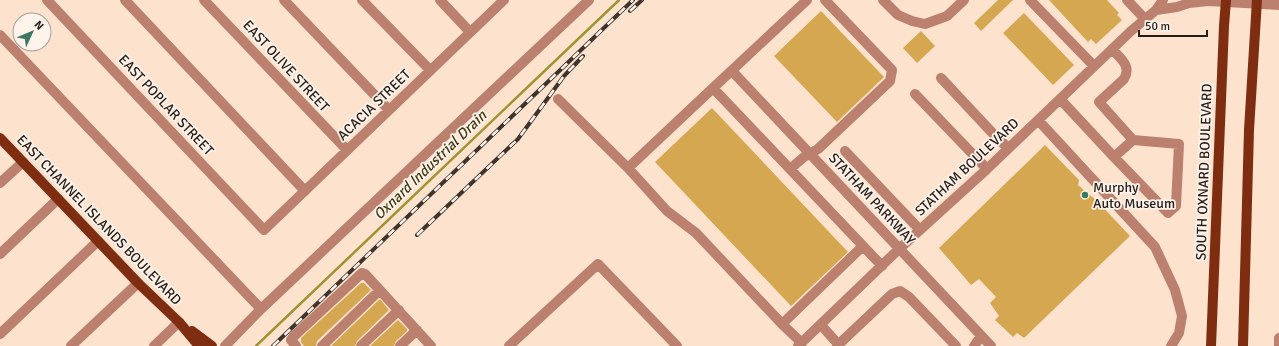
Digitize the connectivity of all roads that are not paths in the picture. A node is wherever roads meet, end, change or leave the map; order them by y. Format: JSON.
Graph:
{"nodes":[{"id":1,"x":47,"y":0,"type":"edge"},
{"id":2,"x":125,"y":0,"type":"edge"},
{"id":3,"x":204,"y":0,"type":"edge"},
{"id":4,"x":284,"y":0,"type":"edge"},
{"id":5,"x":362,"y":0,"type":"edge"},
{"id":6,"x":440,"y":0,"type":"edge"},
{"id":7,"x":504,"y":0,"type":"edge"},
{"id":8,"x":589,"y":0,"type":"edge"},
{"id":9,"x":807,"y":0,"type":"edge"},
{"id":10,"x":825,"y":0,"type":"edge"},
{"id":11,"x":883,"y":0,"type":"edge"},
{"id":12,"x":964,"y":0,"type":"edge"},
{"id":13,"x":1030,"y":0,"type":"edge"},
{"id":14,"x":1127,"y":0,"type":"edge"},
{"id":15,"x":1164,"y":0,"type":"edge"},
{"id":16,"x":1226,"y":1,"type":"edge"},
{"id":17,"x":1257,"y":2,"type":"edge"},
{"id":18,"x":1279,"y":5,"type":"edge"},
{"id":19,"x":1156,"y":10,"type":"junction"},
{"id":20,"x":1145,"y":19,"type":"junction"},
{"id":21,"x":470,"y":32,"type":"junction"},
{"id":22,"x":0,"y":35,"type":"edge"},
{"id":23,"x":1112,"y":50,"type":"junction"},
{"id":24,"x":1094,"y":66,"type":"junction"},
{"id":25,"x":430,"y":70,"type":"junction"},
{"id":26,"x":732,"y":71,"type":"junction"},
{"id":27,"x":940,"y":78,"type":"dead end"},
{"id":28,"x":713,"y":88,"type":"junction"},
{"id":29,"x":915,"y":94,"type":"dead end"},
{"id":30,"x":558,"y":99,"type":"dead end"},
{"id":31,"x":1060,"y":99,"type":"junction"},
{"id":32,"x":389,"y":110,"type":"junction"},
{"id":33,"x":1038,"y":120,"type":"junction"},
{"id":34,"x":0,"y":138,"type":"edge"},
{"id":35,"x":1133,"y":140,"type":"junction"},
{"id":36,"x":1009,"y":148,"type":"junction"},
{"id":37,"x":347,"y":150,"type":"junction"},
{"id":38,"x":845,"y":151,"type":"dead end"},
{"id":39,"x":810,"y":153,"type":"junction"},
{"id":40,"x":1114,"y":157,"type":"junction"},
{"id":41,"x":23,"y":162,"type":"junction"},
{"id":42,"x":628,"y":168,"type":"junction"},
{"id":43,"x":790,"y":169,"type":"junction"},
{"id":44,"x":987,"y":169,"type":"junction"},
{"id":45,"x":0,"y":183,"type":"edge"},
{"id":46,"x":305,"y":190,"type":"junction"},
{"id":47,"x":58,"y":199,"type":"junction"},
{"id":48,"x":264,"y":230,"type":"joint"},
{"id":49,"x":920,"y":230,"type":"junction"},
{"id":50,"x":98,"y":241,"type":"junction"},
{"id":51,"x":863,"y":246,"type":"junction"},
{"id":52,"x":899,"y":249,"type":"junction"},
{"id":53,"x":0,"y":254,"type":"edge"},
{"id":54,"x":882,"y":266,"type":"junction"},
{"id":55,"x":138,"y":283,"type":"junction"},
{"id":56,"x":380,"y":290,"type":"junction"},
{"id":57,"x":261,"y":309,"type":"junction"},
{"id":58,"x":398,"y":310,"type":"junction"},
{"id":59,"x":179,"y":322,"type":"junction"},
{"id":60,"x":782,"y":324,"type":"junction"},
{"id":61,"x":821,"y":325,"type":"junction"},
{"id":62,"x":417,"y":330,"type":"junction"},
{"id":63,"x":0,"y":334,"type":"edge"},
{"id":64,"x":981,"y":336,"type":"junction"},
{"id":65,"x":1279,"y":338,"type":"edge"},
{"id":66,"x":800,"y":344,"type":"edge"},
{"id":67,"x":838,"y":345,"type":"edge"},
{"id":68,"x":71,"y":346,"type":"edge"},
{"id":69,"x":154,"y":346,"type":"edge"},
{"id":70,"x":199,"y":346,"type":"edge"},
{"id":71,"x":212,"y":346,"type":"edge"},
{"id":72,"x":225,"y":346,"type":"edge"},
{"id":73,"x":296,"y":346,"type":"edge"},
{"id":74,"x":322,"y":346,"type":"edge"},
{"id":75,"x":361,"y":346,"type":"edge"},
{"id":76,"x":400,"y":346,"type":"edge"},
{"id":77,"x":431,"y":346,"type":"edge"},
{"id":78,"x":510,"y":346,"type":"edge"},
{"id":79,"x":677,"y":346,"type":"edge"},
{"id":80,"x":956,"y":346,"type":"edge"},
{"id":81,"x":974,"y":346,"type":"edge"},
{"id":82,"x":990,"y":346,"type":"edge"},
{"id":83,"x":1171,"y":346,"type":"edge"},
{"id":84,"x":1211,"y":346,"type":"edge"},
{"id":85,"x":1242,"y":346,"type":"edge"},
{"id":86,"x":1279,"y":346,"type":"edge"}],
"edges":[{"from":1,"to":48,"type":"street","name":"EAST POPLAR STREET"},
{"from":2,"to":46,"type":"street"},
{"from":3,"to":37,"type":"street","name":"EAST OLIVE STREET"},
{"from":4,"to":32,"type":"street"},
{"from":5,"to":25,"type":"street"},
{"from":6,"to":21,"type":"street"},
{"from":7,"to":21,"type":"street","name":"ACACIA STREET"},
{"from":8,"to":57,"type":"street"},
{"from":9,"to":26,"type":"street"},
{"from":10,"to":39,"type":"street"},
{"from":11,"to":12,"type":"street"},
{"from":13,"to":24,"type":"street"},
{"from":14,"to":20,"type":"street"},
{"from":15,"to":19,"type":"street","name":"STATHAM BOULEVARD"},
{"from":16,"to":17,"type":"street"},
{"from":16,"to":19,"type":"street"},
{"from":16,"to":84,"type":"main road","name":"SOUTH OXNARD BOULEVARD"},
{"from":17,"to":18,"type":"street"},
{"from":17,"to":85,"type":"main road"},
{"from":19,"to":20,"type":"street","name":"STATHAM BOULEVARD"},
{"from":20,"to":23,"type":"street","name":"STATHAM BOULEVARD"},
{"from":21,"to":25,"type":"street","name":"ACACIA STREET"},
{"from":22,"to":57,"type":"street"},
{"from":23,"to":24,"type":"street","name":"STATHAM BOULEVARD"},
{"from":23,"to":35,"type":"street"},
{"from":24,"to":31,"type":"street","name":"STATHAM BOULEVARD"},
{"from":25,"to":32,"type":"street","name":"ACACIA STREET"},
{"from":26,"to":28,"type":"street"},
{"from":26,"to":39,"type":"street","name":"STATHAM PARKWAY"},
{"from":27,"to":36,"type":"street"},
{"from":28,"to":42,"type":"street"},
{"from":28,"to":43,"type":"street"},
{"from":29,"to":44,"type":"street"},
{"from":30,"to":42,"type":"street"},
{"from":31,"to":33,"type":"street","name":"STATHAM BOULEVARD"},
{"from":31,"to":40,"type":"street"},
{"from":32,"to":37,"type":"street","name":"ACACIA STREET"},
{"from":33,"to":36,"type":"street","name":"STATHAM BOULEVARD"},
{"from":33,"to":83,"type":"street"},
{"from":34,"to":41,"type":"main road","name":"EAST CHANNEL ISLANDS BOULEVARD"},
{"from":35,"to":40,"type":"street"},
{"from":35,"to":40,"type":"street"},
{"from":36,"to":44,"type":"street","name":"STATHAM BOULEVARD"},
{"from":37,"to":46,"type":"street","name":"ACACIA STREET"},
{"from":38,"to":49,"type":"street"},
{"from":39,"to":43,"type":"street"},
{"from":39,"to":52,"type":"street","name":"STATHAM PARKWAY"},
{"from":41,"to":45,"type":"street"},
{"from":41,"to":47,"type":"main road","name":"EAST CHANNEL ISLANDS BOULEVARD"},
{"from":42,"to":60,"type":"street"},
{"from":43,"to":51,"type":"street"},
{"from":44,"to":49,"type":"street","name":"STATHAM BOULEVARD"},
{"from":46,"to":48,"type":"street","name":"ACACIA STREET"},
{"from":47,"to":50,"type":"main road","name":"EAST CHANNEL ISLANDS BOULEVARD"},
{"from":47,"to":53,"type":"street"},
{"from":49,"to":52,"type":"street","name":"STATHAM BOULEVARD"},
{"from":50,"to":55,"type":"main road","name":"EAST CHANNEL ISLANDS BOULEVARD"},
{"from":50,"to":63,"type":"street"},
{"from":51,"to":54,"type":"street"},
{"from":51,"to":60,"type":"street"},
{"from":52,"to":54,"type":"street","name":"STATHAM BOULEVARD"},
{"from":52,"to":64,"type":"street","name":"STATHAM PARKWAY"},
{"from":54,"to":61,"type":"street","name":"STATHAM BOULEVARD"},
{"from":55,"to":59,"type":"main road","name":"EAST CHANNEL ISLANDS BOULEVARD"},
{"from":55,"to":68,"type":"street"},
{"from":56,"to":58,"type":"street"},
{"from":56,"to":73,"type":"street"},
{"from":56,"to":74,"type":"street"},
{"from":57,"to":72,"type":"street"},
{"from":58,"to":62,"type":"street"},
{"from":58,"to":75,"type":"street"},
{"from":59,"to":69,"type":"street"},
{"from":59,"to":70,"type":"main road","name":"EAST CHANNEL ISLANDS BOULEVARD"},
{"from":59,"to":71,"type":"main road","name":"EAST CHANNEL ISLANDS BOULEVARD"},
{"from":60,"to":66,"type":"street"},
{"from":61,"to":66,"type":"street","name":"STATHAM BOULEVARD"},
{"from":61,"to":67,"type":"street"},
{"from":62,"to":76,"type":"street"},
{"from":62,"to":77,"type":"street"},
{"from":64,"to":81,"type":"street"},
{"from":64,"to":82,"type":"street","name":"STATHAM PARKWAY"},
{"from":65,"to":86,"type":"street"},
{"from":67,"to":80,"type":"street"},
{"from":78,"to":79,"type":"street"}]}
